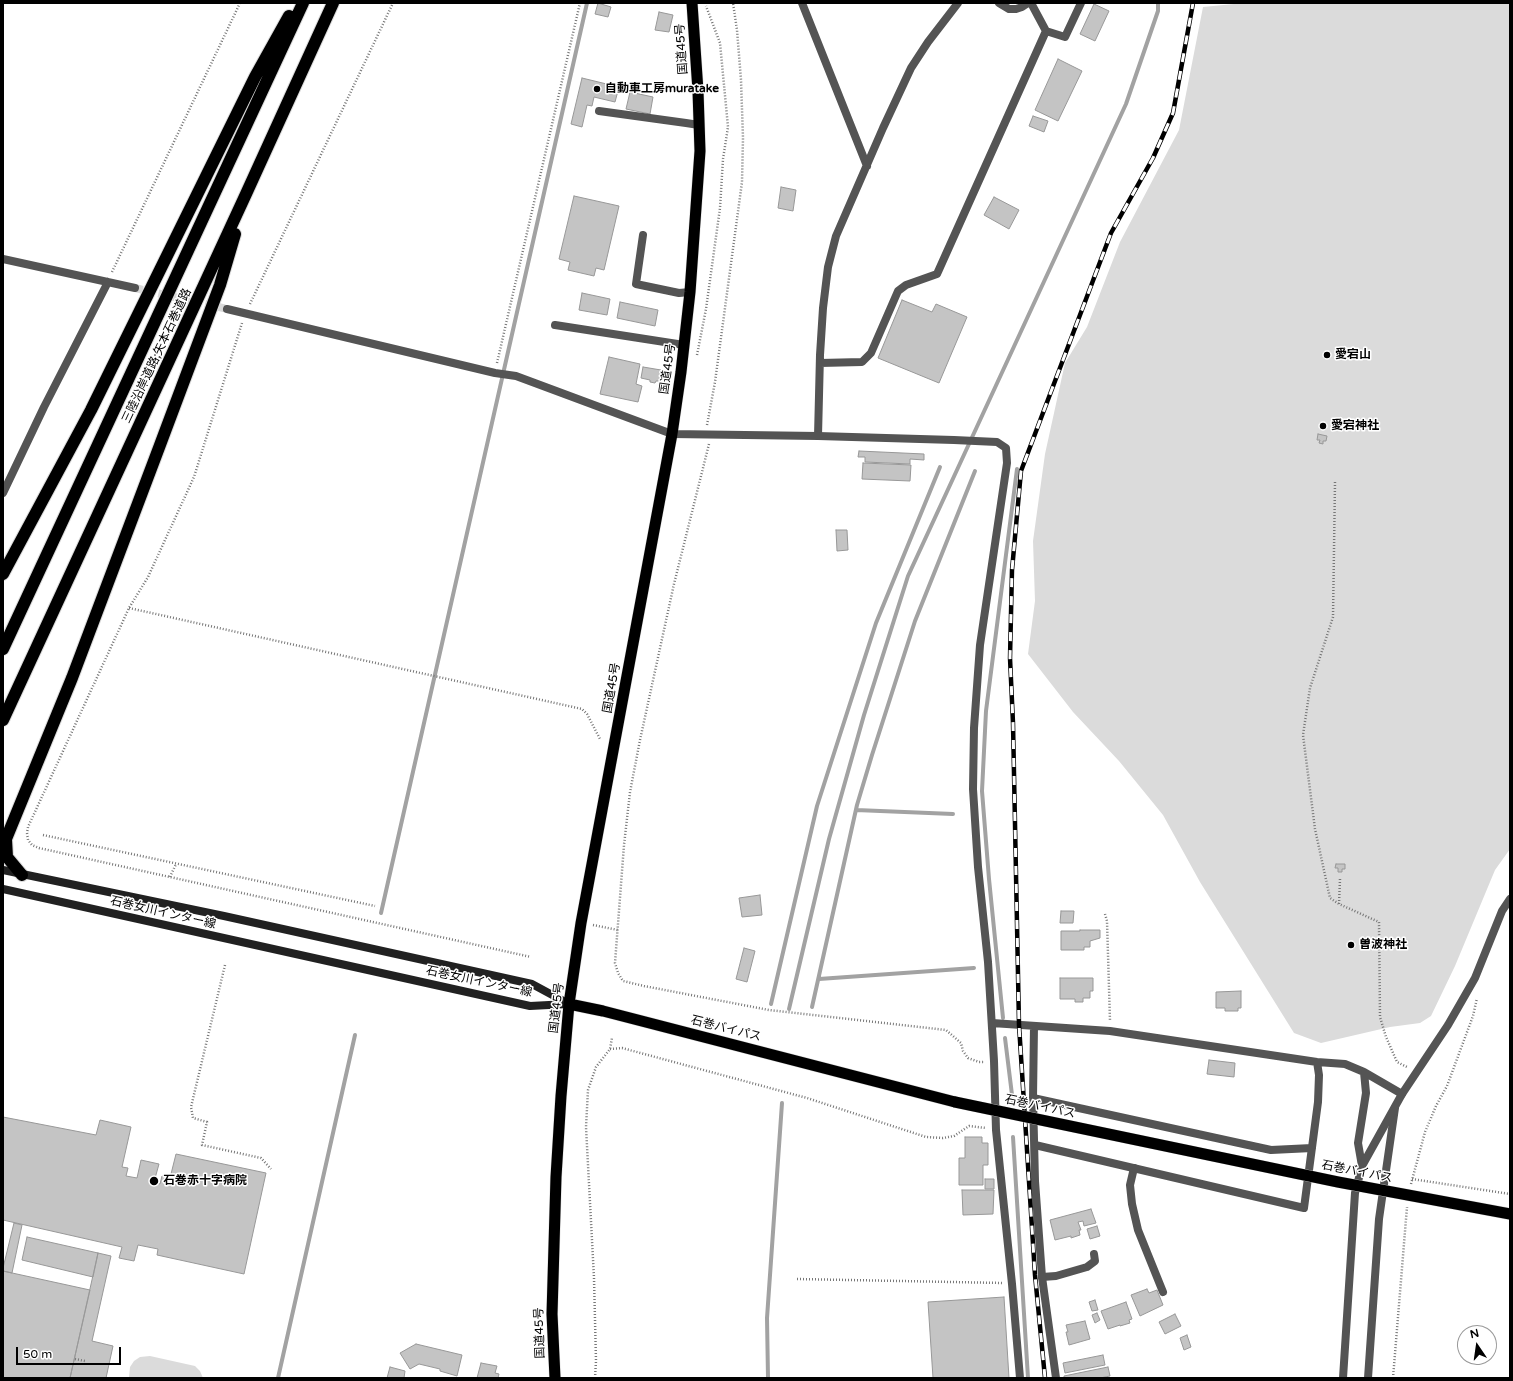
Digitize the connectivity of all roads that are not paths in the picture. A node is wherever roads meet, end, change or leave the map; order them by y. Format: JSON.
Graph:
{"nodes":[{"id":1,"x":297,"y":3,"type":"edge"},
{"id":2,"x":303,"y":3,"type":"edge"},
{"id":3,"x":333,"y":3,"type":"edge"},
{"id":4,"x":692,"y":3,"type":"edge"},
{"id":5,"x":802,"y":3,"type":"edge"},
{"id":6,"x":958,"y":3,"type":"edge"},
{"id":7,"x":999,"y":3,"type":"edge"},
{"id":8,"x":1030,"y":3,"type":"edge"},
{"id":9,"x":1081,"y":3,"type":"edge"},
{"id":10,"x":1046,"y":30,"type":"junction"},
{"id":11,"x":599,"y":111,"type":"dead end"},
{"id":12,"x":699,"y":126,"type":"junction"},
{"id":13,"x":867,"y":166,"type":"junction"},
{"id":14,"x":246,"y":194,"type":"junction"},
{"id":15,"x":643,"y":236,"type":"dead end"},
{"id":16,"x":3,"y":258,"type":"edge"},
{"id":17,"x":108,"y":282,"type":"junction"},
{"id":18,"x":135,"y":288,"type":"tunnel mouth"},
{"id":19,"x":690,"y":292,"type":"junction"},
{"id":20,"x":227,"y":309,"type":"tunnel mouth"},
{"id":21,"x":555,"y":325,"type":"dead end"},
{"id":22,"x":684,"y":345,"type":"junction"},
{"id":23,"x":820,"y":363,"type":"junction"},
{"id":24,"x":672,"y":434,"type":"junction"},
{"id":25,"x":818,"y":436,"type":"junction"},
{"id":26,"x":3,"y":494,"type":"edge"},
{"id":27,"x":3,"y":574,"type":"edge"},
{"id":28,"x":3,"y":649,"type":"edge"},
{"id":29,"x":3,"y":720,"type":"edge"},
{"id":30,"x":3,"y":870,"type":"edge"},
{"id":31,"x":22,"y":875,"type":"junction"},
{"id":32,"x":3,"y":889,"type":"edge"},
{"id":33,"x":1510,"y":899,"type":"edge"},
{"id":34,"x":569,"y":1004,"type":"junction"},
{"id":35,"x":992,"y":1023,"type":"junction"},
{"id":36,"x":1034,"y":1026,"type":"junction"},
{"id":37,"x":1317,"y":1062,"type":"junction"},
{"id":38,"x":1364,"y":1072,"type":"junction"},
{"id":39,"x":1402,"y":1094,"type":"junction"},
{"id":40,"x":1033,"y":1098,"type":"junction"},
{"id":41,"x":1395,"y":1106,"type":"junction"},
{"id":42,"x":1035,"y":1145,"type":"junction"},
{"id":43,"x":1312,"y":1148,"type":"junction"},
{"id":44,"x":1362,"y":1166,"type":"junction"},
{"id":45,"x":1134,"y":1168,"type":"junction"},
{"id":46,"x":1510,"y":1214,"type":"edge"},
{"id":47,"x":1094,"y":1254,"type":"dead end"},
{"id":48,"x":1042,"y":1276,"type":"junction"},
{"id":49,"x":1163,"y":1292,"type":"dead end"},
{"id":50,"x":555,"y":1378,"type":"edge"},
{"id":51,"x":1020,"y":1378,"type":"edge"},
{"id":52,"x":1056,"y":1378,"type":"edge"},
{"id":53,"x":1343,"y":1378,"type":"edge"},
{"id":54,"x":1368,"y":1378,"type":"edge"}],
"edges":[{"from":1,"to":27,"type":"highway"},
{"from":2,"to":28,"type":"highway","name":"三陸沿岸道路;矢本石巻道路"},
{"from":3,"to":14,"type":"highway","name":"三陸沿岸道路;矢本石巻道路"},
{"from":4,"to":12,"type":"highway","name":"国道45号"},
{"from":5,"to":13,"type":"street"},
{"from":6,"to":13,"type":"street"},
{"from":7,"to":8,"type":"street"},
{"from":8,"to":10,"type":"street"},
{"from":9,"to":10,"type":"street"},
{"from":10,"to":23,"type":"street"},
{"from":11,"to":12,"type":"street"},
{"from":12,"to":19,"type":"highway","name":"国道45号"},
{"from":13,"to":23,"type":"street"},
{"from":14,"to":29,"type":"highway","name":"三陸沿岸道路;矢本石巻道路"},
{"from":14,"to":31,"type":"highway"},
{"from":15,"to":19,"type":"street"},
{"from":16,"to":17,"type":"street"},
{"from":17,"to":18,"type":"street"},
{"from":17,"to":26,"type":"street"},
{"from":19,"to":22,"type":"highway","name":"国道45号"},
{"from":20,"to":24,"type":"street"},
{"from":21,"to":22,"type":"street"},
{"from":22,"to":24,"type":"highway","name":"国道45号"},
{"from":23,"to":25,"type":"street"},
{"from":24,"to":25,"type":"street"},
{"from":24,"to":34,"type":"highway","name":"国道45号"},
{"from":25,"to":35,"type":"street"},
{"from":30,"to":31,"type":"main road","name":"石巻女川インター線"},
{"from":31,"to":34,"type":"main road","name":"石巻女川インター線"},
{"from":32,"to":34,"type":"main road","name":"石巻女川インター線"},
{"from":33,"to":39,"type":"street"},
{"from":34,"to":46,"type":"highway","name":"石巻バイパス","bridge":true},
{"from":34,"to":50,"type":"highway","name":"国道45号"},
{"from":35,"to":36,"type":"street"},
{"from":35,"to":51,"type":"street"},
{"from":36,"to":37,"type":"street"},
{"from":36,"to":40,"type":"street"},
{"from":37,"to":38,"type":"street"},
{"from":37,"to":43,"type":"street"},
{"from":38,"to":39,"type":"street"},
{"from":38,"to":44,"type":"street"},
{"from":39,"to":41,"type":"street"},
{"from":40,"to":42,"type":"street"},
{"from":40,"to":43,"type":"street"},
{"from":41,"to":44,"type":"street"},
{"from":41,"to":54,"type":"street"},
{"from":42,"to":45,"type":"street"},
{"from":42,"to":48,"type":"street"},
{"from":43,"to":45,"type":"street"},
{"from":44,"to":53,"type":"street"},
{"from":45,"to":49,"type":"street"},
{"from":47,"to":48,"type":"street"},
{"from":48,"to":52,"type":"street"}]}
